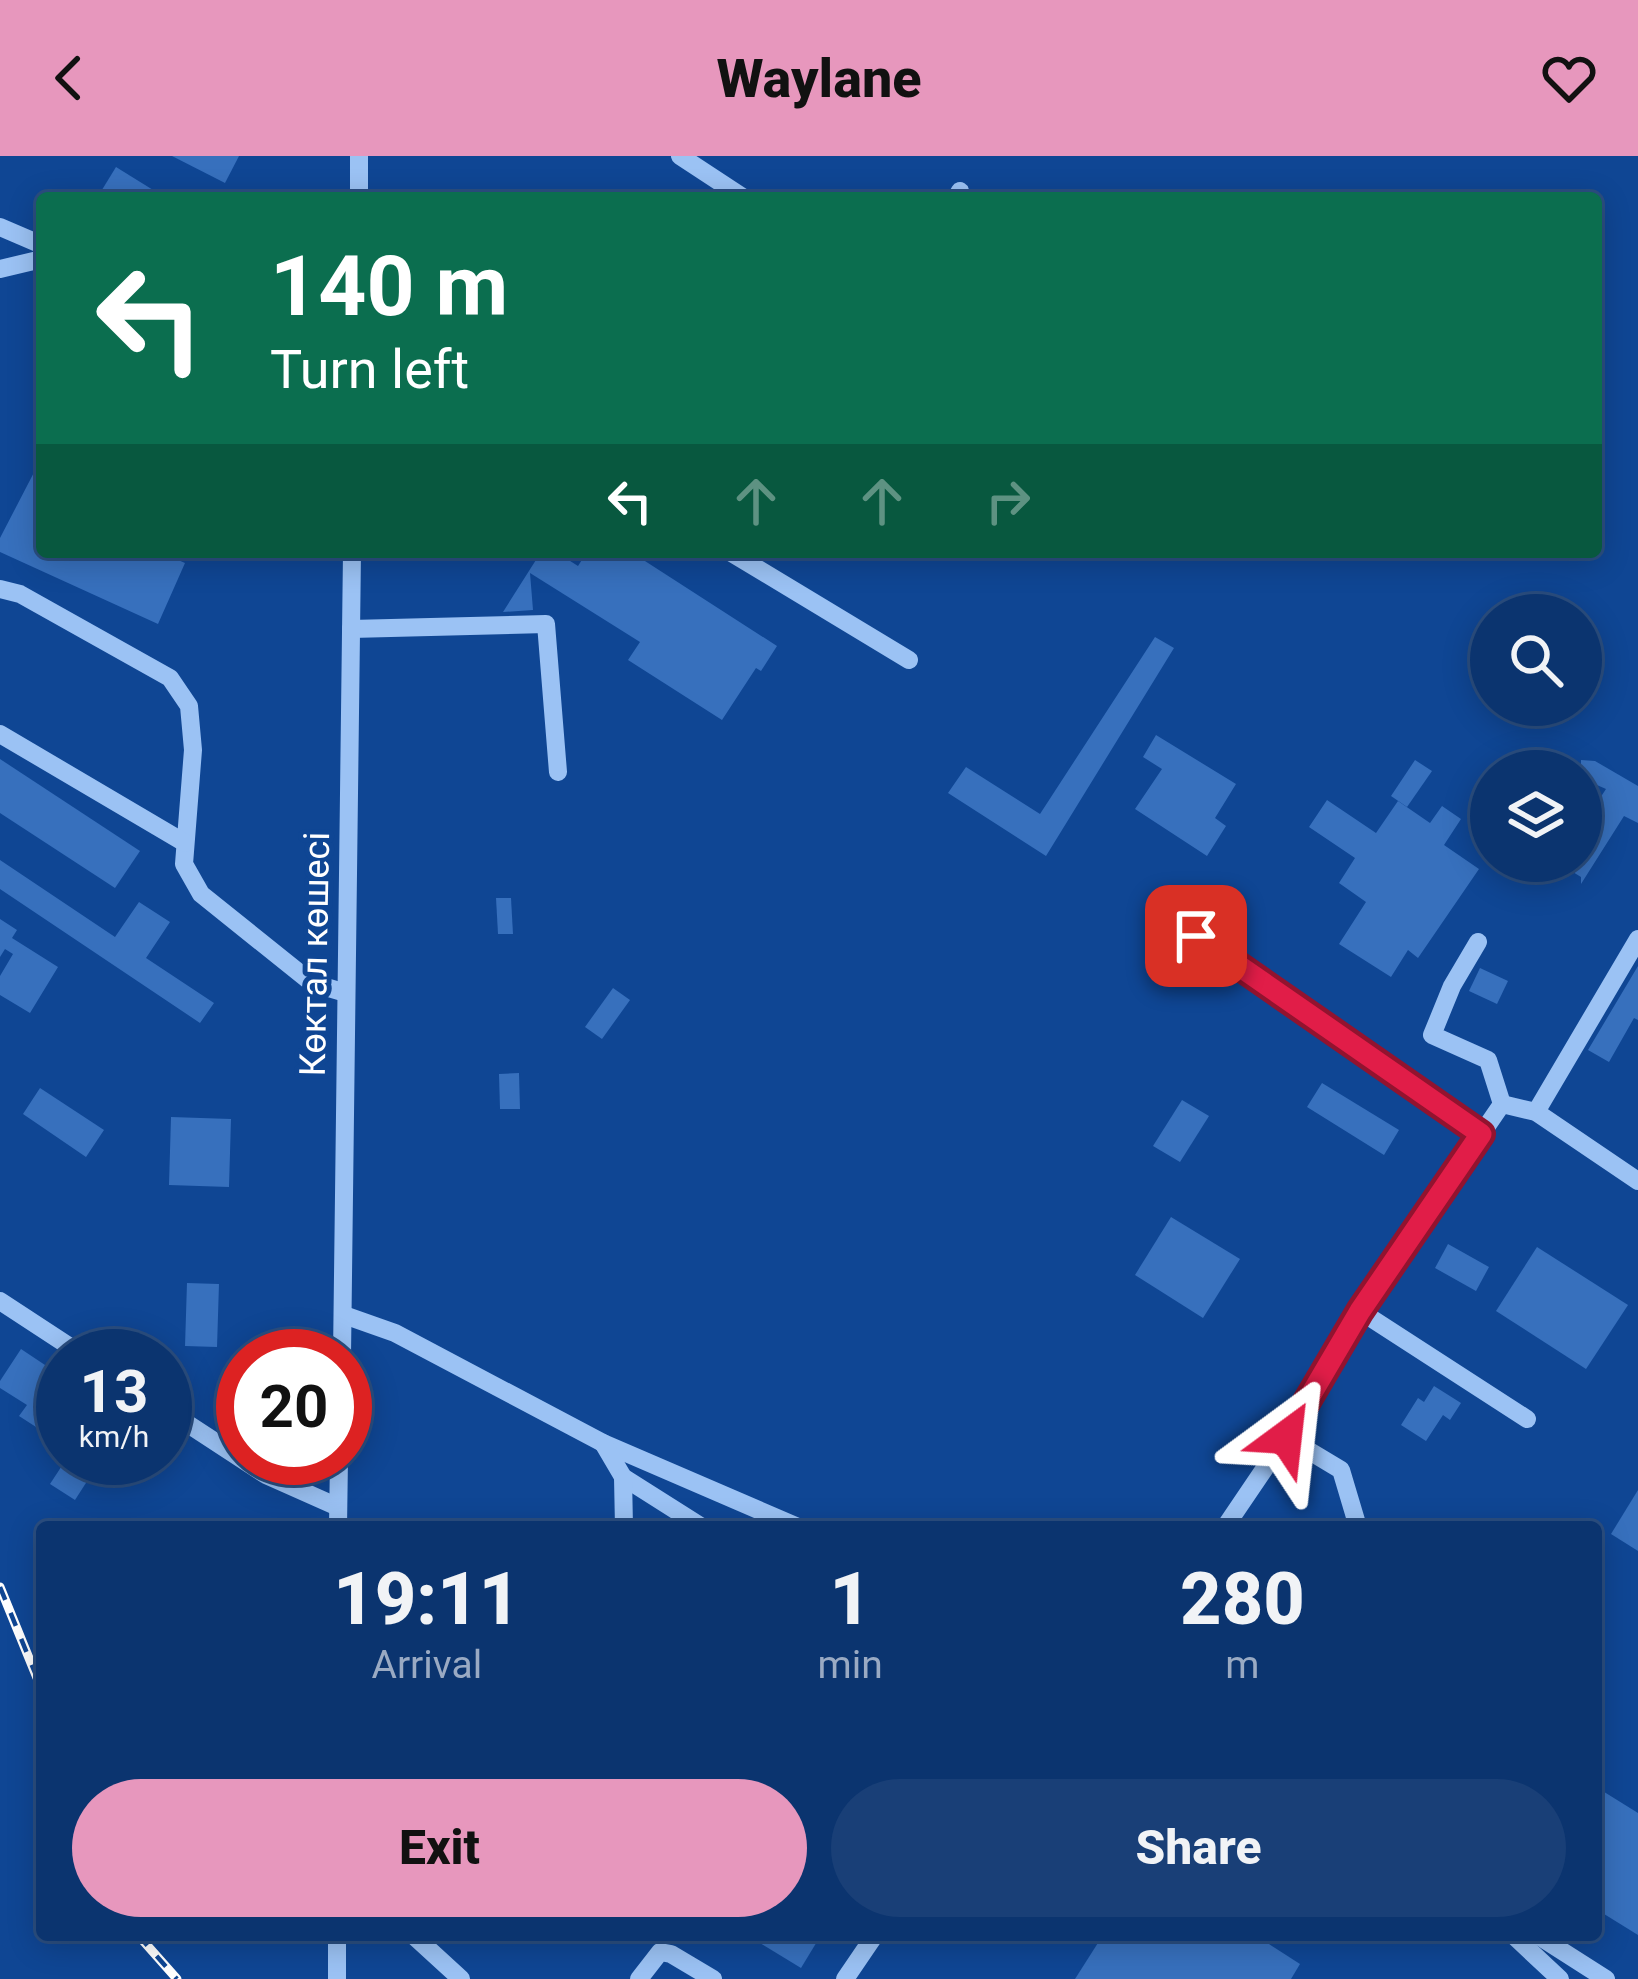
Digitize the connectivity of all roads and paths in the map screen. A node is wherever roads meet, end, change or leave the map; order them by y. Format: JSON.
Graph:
{"nodes":[{"id":1,"x":359,"y":156,"type":"edge"},
{"id":2,"x":684,"y":157,"type":"edge"},
{"id":3,"x":358,"y":192,"type":"edge"},
{"id":4,"x":735,"y":192,"type":"edge"},
{"id":5,"x":0,"y":227,"type":"edge"},
{"id":6,"x":36,"y":242,"type":"edge"},
{"id":7,"x":36,"y":260,"type":"edge"},
{"id":8,"x":0,"y":269,"type":"edge"},
{"id":9,"x":352,"y":558,"type":"edge"},
{"id":10,"x":740,"y":558,"type":"edge"},
{"id":11,"x":0,"y":589,"type":"edge"},
{"id":12,"x":351,"y":628,"type":"junction"},
{"id":13,"x":909,"y":660,"type":"dead end"},
{"id":14,"x":0,"y":734,"type":"edge"},
{"id":15,"x":558,"y":772,"type":"dead end"},
{"id":16,"x":185,"y":843,"type":"junction"},
{"id":17,"x":1196,"y":936,"type":"dead end"},
{"id":18,"x":1638,"y":939,"type":"edge"},
{"id":19,"x":1478,"y":942,"type":"dead end"},
{"id":20,"x":346,"y":993,"type":"junction"},
{"id":21,"x":1502,"y":1104,"type":"junction"},
{"id":22,"x":1536,"y":1112,"type":"junction"},
{"id":23,"x":1481,"y":1134,"type":"junction"},
{"id":24,"x":1638,"y":1180,"type":"edge"},
{"id":25,"x":0,"y":1301,"type":"edge"},
{"id":26,"x":1360,"y":1311,"type":"junction"},
{"id":27,"x":344,"y":1315,"type":"junction"},
{"id":28,"x":42,"y":1329,"type":"edge"},
{"id":29,"x":343,"y":1329,"type":"edge"},
{"id":30,"x":1526,"y":1419,"type":"dead end"},
{"id":31,"x":192,"y":1427,"type":"edge"},
{"id":32,"x":1286,"y":1437,"type":"junction"},
{"id":33,"x":603,"y":1443,"type":"junction"},
{"id":34,"x":622,"y":1477,"type":"junction"},
{"id":35,"x":339,"y":1485,"type":"edge"},
{"id":36,"x":338,"y":1517,"type":"edge"},
{"id":37,"x":624,"y":1521,"type":"edge"},
{"id":38,"x":692,"y":1521,"type":"edge"},
{"id":39,"x":784,"y":1521,"type":"edge"},
{"id":40,"x":1230,"y":1521,"type":"edge"},
{"id":41,"x":1356,"y":1521,"type":"edge"},
{"id":42,"x":338,"y":1941,"type":"edge"},
{"id":43,"x":420,"y":1941,"type":"edge"},
{"id":44,"x":871,"y":1941,"type":"edge"},
{"id":45,"x":1519,"y":1941,"type":"edge"},
{"id":46,"x":1546,"y":1941,"type":"edge"},
{"id":47,"x":1556,"y":1978,"type":"edge"},
{"id":48,"x":337,"y":1979,"type":"edge"},
{"id":49,"x":461,"y":1979,"type":"edge"},
{"id":50,"x":639,"y":1979,"type":"edge"},
{"id":51,"x":712,"y":1979,"type":"edge"},
{"id":52,"x":845,"y":1979,"type":"edge"},
{"id":53,"x":1606,"y":1979,"type":"edge"}],
"edges":[{"from":1,"to":3,"type":"street"},
{"from":2,"to":4,"type":"street"},
{"from":5,"to":6,"type":"street"},
{"from":7,"to":8,"type":"street"},
{"from":9,"to":12,"type":"street","name":"Көктал көшесі"},
{"from":10,"to":13,"type":"street"},
{"from":11,"to":16,"type":"street"},
{"from":12,"to":15,"type":"street"},
{"from":12,"to":20,"type":"street","name":"Көктал көшесі"},
{"from":14,"to":16,"type":"street"},
{"from":16,"to":20,"type":"street"},
{"from":17,"to":23,"type":"street"},
{"from":18,"to":22,"type":"street"},
{"from":19,"to":21,"type":"street"},
{"from":20,"to":27,"type":"street","name":"Көктал көшесі"},
{"from":21,"to":22,"type":"street"},
{"from":21,"to":23,"type":"street"},
{"from":22,"to":24,"type":"street"},
{"from":23,"to":26,"type":"street"},
{"from":25,"to":28,"type":"street"},
{"from":26,"to":30,"type":"street"},
{"from":26,"to":32,"type":"street"},
{"from":27,"to":29,"type":"street","name":"Көктал көшесі"},
{"from":27,"to":33,"type":"street"},
{"from":31,"to":36,"type":"street"},
{"from":32,"to":40,"type":"street"},
{"from":32,"to":41,"type":"street"},
{"from":33,"to":34,"type":"street"},
{"from":33,"to":39,"type":"street"},
{"from":34,"to":37,"type":"street"},
{"from":34,"to":38,"type":"street"},
{"from":35,"to":36,"type":"street"},
{"from":42,"to":48,"type":"street"},
{"from":43,"to":49,"type":"street"},
{"from":44,"to":52,"type":"street"},
{"from":45,"to":47,"type":"street"},
{"from":46,"to":53,"type":"street"},
{"from":50,"to":51,"type":"street"}]}
